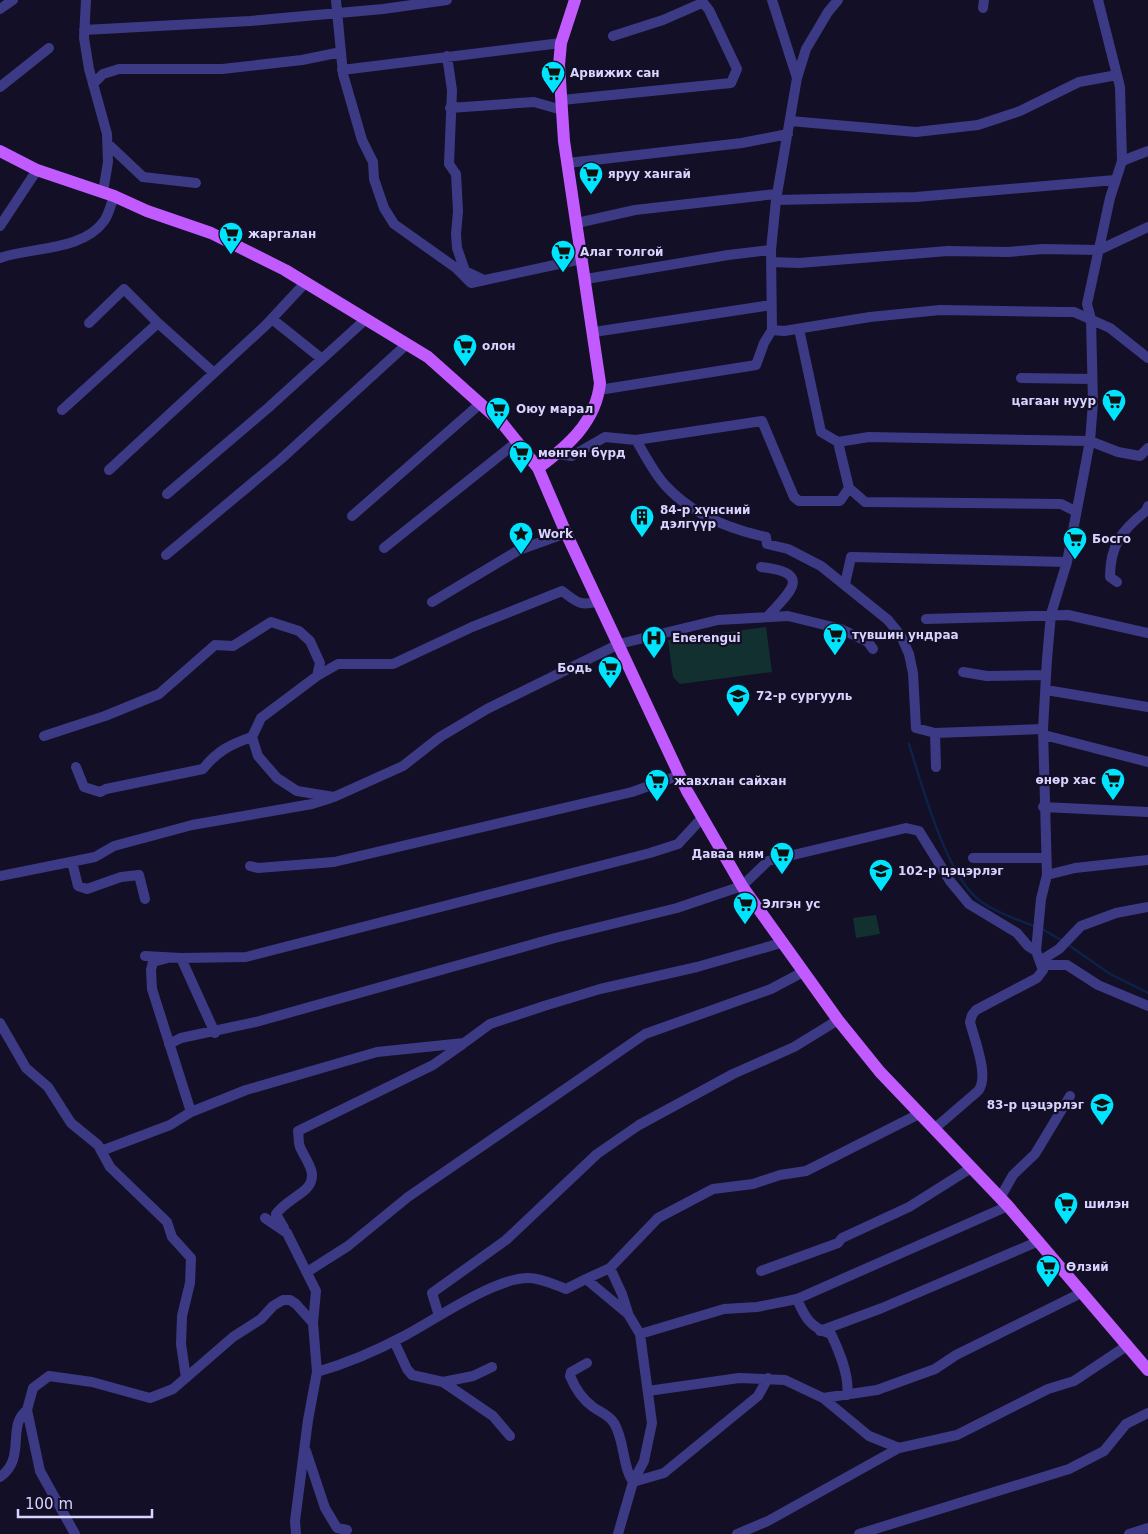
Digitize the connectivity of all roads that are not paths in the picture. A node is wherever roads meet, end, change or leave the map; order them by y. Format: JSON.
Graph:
{"nodes":[{"id":1,"x":13,"y":0,"type":"edge"},
{"id":2,"x":86,"y":0,"type":"edge"},
{"id":3,"x":336,"y":0,"type":"edge"},
{"id":4,"x":447,"y":0,"type":"edge"},
{"id":5,"x":575,"y":0,"type":"edge"},
{"id":6,"x":772,"y":0,"type":"edge"},
{"id":7,"x":838,"y":0,"type":"edge"},
{"id":8,"x":1098,"y":0,"type":"edge"},
{"id":9,"x":701,"y":2,"type":"edge"},
{"id":10,"x":0,"y":9,"type":"edge"},
{"id":11,"x":337,"y":12,"type":"junction"},
{"id":12,"x":84,"y":30,"type":"junction"},
{"id":13,"x":613,"y":36,"type":"dead end"},
{"id":14,"x":561,"y":43,"type":"junction"},
{"id":15,"x":49,"y":48,"type":"dead end"},
{"id":16,"x":341,"y":52,"type":"junction"},
{"id":17,"x":447,"y":56,"type":"junction"},
{"id":18,"x":342,"y":70,"type":"junction"},
{"id":19,"x":1117,"y":75,"type":"junction"},
{"id":20,"x":797,"y":78,"type":"junction"},
{"id":21,"x":93,"y":84,"type":"junction"},
{"id":22,"x":0,"y":87,"type":"edge"},
{"id":23,"x":562,"y":105,"type":"junction"},
{"id":24,"x":450,"y":108,"type":"junction"},
{"id":25,"x":790,"y":121,"type":"junction"},
{"id":26,"x":788,"y":134,"type":"junction"},
{"id":27,"x":108,"y":144,"type":"junction"},
{"id":28,"x":1148,"y":150,"type":"edge"},
{"id":29,"x":0,"y":151,"type":"edge"},
{"id":30,"x":1122,"y":161,"type":"junction"},
{"id":31,"x":568,"y":163,"type":"junction"},
{"id":32,"x":37,"y":170,"type":"junction"},
{"id":33,"x":1116,"y":180,"type":"junction"},
{"id":34,"x":196,"y":183,"type":"dead end"},
{"id":35,"x":109,"y":194,"type":"junction"},
{"id":36,"x":776,"y":197,"type":"junction"},
{"id":37,"x":576,"y":223,"type":"junction"},
{"id":38,"x":0,"y":226,"type":"edge"},
{"id":39,"x":1148,"y":227,"type":"edge"},
{"id":40,"x":772,"y":250,"type":"junction"},
{"id":41,"x":1099,"y":250,"type":"junction"},
{"id":42,"x":0,"y":258,"type":"edge"},
{"id":43,"x":582,"y":258,"type":"junction"},
{"id":44,"x":772,"y":262,"type":"junction"},
{"id":45,"x":586,"y":279,"type":"junction"},
{"id":46,"x":484,"y":280,"type":"junction"},
{"id":47,"x":306,"y":282,"type":"junction"},
{"id":48,"x":771,"y":305,"type":"junction"},
{"id":49,"x":272,"y":319,"type":"junction"},
{"id":50,"x":366,"y":319,"type":"junction"},
{"id":51,"x":1091,"y":319,"type":"junction"},
{"id":52,"x":89,"y":323,"type":"dead end"},
{"id":53,"x":158,"y":323,"type":"junction"},
{"id":54,"x":799,"y":329,"type":"junction"},
{"id":55,"x":772,"y":330,"type":"junction"},
{"id":56,"x":594,"y":332,"type":"junction"},
{"id":57,"x":407,"y":344,"type":"junction"},
{"id":58,"x":1148,"y":358,"type":"edge"},
{"id":59,"x":322,"y":359,"type":"junction"},
{"id":60,"x":214,"y":373,"type":"junction"},
{"id":61,"x":1021,"y":378,"type":"dead end"},
{"id":62,"x":1092,"y":378,"type":"junction"},
{"id":63,"x":599,"y":390,"type":"junction"},
{"id":64,"x":481,"y":403,"type":"junction"},
{"id":65,"x":62,"y":410,"type":"dead end"},
{"id":66,"x":636,"y":440,"type":"junction"},
{"id":67,"x":518,"y":441,"type":"junction"},
{"id":68,"x":1090,"y":441,"type":"junction"},
{"id":69,"x":838,"y":442,"type":"junction"},
{"id":70,"x":1148,"y":448,"type":"edge"},
{"id":71,"x":556,"y":454,"type":"junction"},
{"id":72,"x":1144,"y":458,"type":"edge"},
{"id":73,"x":538,"y":468,"type":"junction"},
{"id":74,"x":109,"y":470,"type":"dead end"},
{"id":75,"x":849,"y":488,"type":"junction"},
{"id":76,"x":688,"y":491,"type":"dead end"},
{"id":77,"x":167,"y":494,"type":"dead end"},
{"id":78,"x":677,"y":495,"type":"junction"},
{"id":79,"x":1148,"y":506,"type":"edge"},
{"id":80,"x":1075,"y":511,"type":"junction"},
{"id":81,"x":352,"y":516,"type":"dead end"},
{"id":82,"x":566,"y":533,"type":"junction"},
{"id":83,"x":384,"y":548,"type":"dead end"},
{"id":84,"x":166,"y":554,"type":"dead end"},
{"id":85,"x":1067,"y":562,"type":"junction"},
{"id":86,"x":761,"y":567,"type":"dead end"},
{"id":87,"x":1117,"y":582,"type":"dead end"},
{"id":88,"x":844,"y":584,"type":"junction"},
{"id":89,"x":598,"y":601,"type":"junction"},
{"id":90,"x":432,"y":602,"type":"dead end"},
{"id":91,"x":1051,"y":614,"type":"junction"},
{"id":92,"x":767,"y":617,"type":"junction"},
{"id":93,"x":926,"y":619,"type":"dead end"},
{"id":94,"x":1148,"y":633,"type":"edge"},
{"id":95,"x":619,"y":644,"type":"junction"},
{"id":96,"x":873,"y":649,"type":"dead end"},
{"id":97,"x":963,"y":672,"type":"dead end"},
{"id":98,"x":1046,"y":675,"type":"junction"},
{"id":99,"x":317,"y":676,"type":"junction"},
{"id":100,"x":1046,"y":690,"type":"junction"},
{"id":101,"x":1148,"y":707,"type":"edge"},
{"id":102,"x":1043,"y":732,"type":"junction"},
{"id":103,"x":935,"y":733,"type":"junction"},
{"id":104,"x":44,"y":736,"type":"dead end"},
{"id":105,"x":252,"y":737,"type":"junction"},
{"id":106,"x":1148,"y":762,"type":"edge"},
{"id":107,"x":76,"y":767,"type":"dead end"},
{"id":108,"x":936,"y":767,"type":"dead end"},
{"id":109,"x":680,"y":775,"type":"junction"},
{"id":110,"x":334,"y":797,"type":"junction"},
{"id":111,"x":1043,"y":807,"type":"junction"},
{"id":112,"x":1148,"y":812,"type":"edge"},
{"id":113,"x":702,"y":818,"type":"junction"},
{"id":114,"x":973,"y":858,"type":"dead end"},
{"id":115,"x":1046,"y":858,"type":"junction"},
{"id":116,"x":1148,"y":860,"type":"edge"},
{"id":117,"x":72,"y":862,"type":"junction"},
{"id":118,"x":250,"y":866,"type":"dead end"},
{"id":119,"x":1047,"y":875,"type":"junction"},
{"id":120,"x":0,"y":876,"type":"edge"},
{"id":121,"x":742,"y":886,"type":"junction"},
{"id":122,"x":144,"y":900,"type":"dead end"},
{"id":123,"x":1148,"y":907,"type":"edge"},
{"id":124,"x":781,"y":943,"type":"junction"},
{"id":125,"x":145,"y":956,"type":"dead end"},
{"id":126,"x":168,"y":958,"type":"junction"},
{"id":127,"x":181,"y":958,"type":"junction"},
{"id":128,"x":1039,"y":959,"type":"junction"},
{"id":129,"x":803,"y":972,"type":"junction"},
{"id":130,"x":1148,"y":1006,"type":"edge"},
{"id":131,"x":838,"y":1020,"type":"junction"},
{"id":132,"x":0,"y":1023,"type":"edge"},
{"id":133,"x":215,"y":1032,"type":"junction"},
{"id":134,"x":464,"y":1043,"type":"junction"},
{"id":135,"x":169,"y":1044,"type":"junction"},
{"id":136,"x":1070,"y":1096,"type":"dead end"},
{"id":137,"x":192,"y":1112,"type":"junction"},
{"id":138,"x":919,"y":1114,"type":"junction"},
{"id":139,"x":934,"y":1129,"type":"junction"},
{"id":140,"x":101,"y":1151,"type":"junction"},
{"id":141,"x":971,"y":1168,"type":"junction"},
{"id":142,"x":1004,"y":1202,"type":"junction"},
{"id":143,"x":265,"y":1218,"type":"dead end"},
{"id":144,"x":287,"y":1233,"type":"junction"},
{"id":145,"x":1039,"y":1241,"type":"junction"},
{"id":146,"x":610,"y":1268,"type":"junction"},
{"id":147,"x":761,"y":1271,"type":"dead end"},
{"id":148,"x":307,"y":1272,"type":"junction"},
{"id":149,"x":586,"y":1279,"type":"junction"},
{"id":150,"x":1083,"y":1292,"type":"junction"},
{"id":151,"x":797,"y":1299,"type":"junction"},
{"id":152,"x":628,"y":1314,"type":"junction"},
{"id":153,"x":439,"y":1316,"type":"junction"},
{"id":154,"x":313,"y":1323,"type":"junction"},
{"id":155,"x":820,"y":1331,"type":"junction"},
{"id":156,"x":640,"y":1334,"type":"junction"},
{"id":157,"x":394,"y":1341,"type":"junction"},
{"id":158,"x":1128,"y":1345,"type":"junction"},
{"id":159,"x":587,"y":1363,"type":"dead end"},
{"id":160,"x":492,"y":1367,"type":"dead end"},
{"id":161,"x":1148,"y":1370,"type":"edge"},
{"id":162,"x":317,"y":1372,"type":"junction"},
{"id":163,"x":186,"y":1378,"type":"junction"},
{"id":164,"x":768,"y":1378,"type":"junction"},
{"id":165,"x":443,"y":1382,"type":"junction"},
{"id":166,"x":648,"y":1391,"type":"junction"},
{"id":167,"x":847,"y":1395,"type":"junction"},
{"id":168,"x":823,"y":1398,"type":"junction"},
{"id":169,"x":27,"y":1410,"type":"junction"},
{"id":170,"x":1148,"y":1413,"type":"edge"},
{"id":171,"x":510,"y":1436,"type":"dead end"},
{"id":172,"x":304,"y":1448,"type":"junction"},
{"id":173,"x":899,"y":1448,"type":"junction"},
{"id":174,"x":0,"y":1477,"type":"edge"},
{"id":175,"x":633,"y":1482,"type":"junction"},
{"id":176,"x":1148,"y":1528,"type":"edge"},
{"id":177,"x":341,"y":1531,"type":"edge"},
{"id":178,"x":75,"y":1534,"type":"edge"},
{"id":179,"x":296,"y":1534,"type":"edge"},
{"id":180,"x":618,"y":1534,"type":"edge"},
{"id":181,"x":737,"y":1534,"type":"edge"},
{"id":182,"x":859,"y":1534,"type":"edge"},
{"id":183,"x":1129,"y":1534,"type":"edge"}],
"edges":[{"from":1,"to":10,"type":"street"},
{"from":2,"to":12,"type":"street"},
{"from":3,"to":11,"type":"street"},
{"from":4,"to":11,"type":"street"},
{"from":5,"to":14,"type":"main road"},
{"from":6,"to":20,"type":"street"},
{"from":7,"to":20,"type":"street"},
{"from":8,"to":19,"type":"street"},
{"from":9,"to":13,"type":"street"},
{"from":9,"to":23,"type":"street"},
{"from":11,"to":12,"type":"street"},
{"from":11,"to":16,"type":"street"},
{"from":12,"to":21,"type":"street"},
{"from":14,"to":17,"type":"street"},
{"from":14,"to":23,"type":"main road"},
{"from":15,"to":22,"type":"street"},
{"from":16,"to":18,"type":"street"},
{"from":16,"to":21,"type":"street"},
{"from":17,"to":18,"type":"street"},
{"from":17,"to":24,"type":"street"},
{"from":18,"to":46,"type":"street"},
{"from":19,"to":25,"type":"street"},
{"from":19,"to":30,"type":"street"},
{"from":20,"to":25,"type":"street"},
{"from":21,"to":27,"type":"street"},
{"from":23,"to":24,"type":"street"},
{"from":23,"to":31,"type":"main road"},
{"from":24,"to":46,"type":"street"},
{"from":25,"to":26,"type":"street"},
{"from":26,"to":31,"type":"street"},
{"from":26,"to":36,"type":"street"},
{"from":27,"to":34,"type":"street"},
{"from":27,"to":35,"type":"street"},
{"from":28,"to":30,"type":"street"},
{"from":29,"to":32,"type":"main road"},
{"from":30,"to":33,"type":"street"},
{"from":31,"to":37,"type":"main road"},
{"from":32,"to":35,"type":"main road"},
{"from":32,"to":38,"type":"street"},
{"from":33,"to":36,"type":"street"},
{"from":33,"to":41,"type":"street"},
{"from":35,"to":42,"type":"street"},
{"from":35,"to":47,"type":"main road"},
{"from":36,"to":37,"type":"street"},
{"from":36,"to":40,"type":"street"},
{"from":37,"to":43,"type":"main road"},
{"from":39,"to":41,"type":"street"},
{"from":40,"to":44,"type":"street"},
{"from":40,"to":45,"type":"street"},
{"from":41,"to":44,"type":"street"},
{"from":41,"to":51,"type":"street"},
{"from":43,"to":45,"type":"main road"},
{"from":43,"to":46,"type":"street"},
{"from":44,"to":48,"type":"street"},
{"from":45,"to":56,"type":"main road"},
{"from":47,"to":49,"type":"street"},
{"from":47,"to":50,"type":"main road"},
{"from":48,"to":55,"type":"street"},
{"from":48,"to":56,"type":"street"},
{"from":49,"to":59,"type":"street"},
{"from":49,"to":60,"type":"street"},
{"from":50,"to":57,"type":"main road"},
{"from":50,"to":59,"type":"street"},
{"from":51,"to":54,"type":"street"},
{"from":51,"to":58,"type":"street"},
{"from":51,"to":62,"type":"street"},
{"from":52,"to":53,"type":"street"},
{"from":53,"to":60,"type":"street"},
{"from":53,"to":65,"type":"street"},
{"from":54,"to":55,"type":"street"},
{"from":54,"to":69,"type":"street"},
{"from":55,"to":63,"type":"street"},
{"from":56,"to":63,"type":"main road"},
{"from":57,"to":64,"type":"main road"},
{"from":57,"to":84,"type":"street"},
{"from":59,"to":77,"type":"street"},
{"from":60,"to":74,"type":"street"},
{"from":61,"to":62,"type":"street"},
{"from":62,"to":68,"type":"street"},
{"from":63,"to":71,"type":"main road"},
{"from":64,"to":67,"type":"main road"},
{"from":64,"to":81,"type":"street"},
{"from":66,"to":71,"type":"street"},
{"from":66,"to":75,"type":"street"},
{"from":66,"to":78,"type":"street"},
{"from":67,"to":73,"type":"main road"},
{"from":67,"to":83,"type":"street"},
{"from":68,"to":69,"type":"street"},
{"from":68,"to":72,"type":"street"},
{"from":68,"to":80,"type":"street"},
{"from":69,"to":75,"type":"street"},
{"from":70,"to":72,"type":"street"},
{"from":71,"to":73,"type":"main road"},
{"from":73,"to":82,"type":"main road"},
{"from":75,"to":80,"type":"street"},
{"from":76,"to":78,"type":"street"},
{"from":78,"to":88,"type":"street"},
{"from":79,"to":87,"type":"street"},
{"from":80,"to":85,"type":"street"},
{"from":82,"to":89,"type":"main road"},
{"from":82,"to":90,"type":"street"},
{"from":85,"to":88,"type":"street"},
{"from":85,"to":91,"type":"street"},
{"from":86,"to":92,"type":"street"},
{"from":88,"to":103,"type":"street"},
{"from":89,"to":95,"type":"main road"},
{"from":89,"to":99,"type":"street"},
{"from":91,"to":93,"type":"street"},
{"from":91,"to":94,"type":"street"},
{"from":91,"to":98,"type":"street"},
{"from":92,"to":95,"type":"street"},
{"from":92,"to":96,"type":"street"},
{"from":95,"to":109,"type":"main road"},
{"from":95,"to":110,"type":"street"},
{"from":97,"to":98,"type":"street"},
{"from":98,"to":100,"type":"street"},
{"from":99,"to":104,"type":"street"},
{"from":99,"to":105,"type":"street"},
{"from":100,"to":101,"type":"street"},
{"from":100,"to":102,"type":"street"},
{"from":102,"to":103,"type":"street"},
{"from":102,"to":106,"type":"street"},
{"from":102,"to":111,"type":"street"},
{"from":103,"to":108,"type":"street"},
{"from":105,"to":107,"type":"street"},
{"from":105,"to":110,"type":"street"},
{"from":109,"to":113,"type":"main road"},
{"from":109,"to":118,"type":"street"},
{"from":110,"to":117,"type":"street"},
{"from":111,"to":112,"type":"street"},
{"from":111,"to":115,"type":"street"},
{"from":113,"to":121,"type":"main road"},
{"from":113,"to":127,"type":"street"},
{"from":114,"to":115,"type":"street"},
{"from":115,"to":119,"type":"street"},
{"from":116,"to":119,"type":"street"},
{"from":117,"to":120,"type":"street"},
{"from":117,"to":122,"type":"street"},
{"from":119,"to":128,"type":"street"},
{"from":121,"to":124,"type":"main road"},
{"from":121,"to":128,"type":"street"},
{"from":121,"to":133,"type":"street"},
{"from":123,"to":128,"type":"street"},
{"from":124,"to":129,"type":"main road"},
{"from":124,"to":134,"type":"street"},
{"from":125,"to":126,"type":"street"},
{"from":126,"to":127,"type":"street"},
{"from":126,"to":135,"type":"street"},
{"from":127,"to":133,"type":"street"},
{"from":128,"to":130,"type":"street"},
{"from":128,"to":139,"type":"street"},
{"from":129,"to":131,"type":"main road"},
{"from":129,"to":148,"type":"street"},
{"from":131,"to":138,"type":"main road"},
{"from":131,"to":153,"type":"street"},
{"from":132,"to":140,"type":"street"},
{"from":133,"to":135,"type":"street"},
{"from":134,"to":137,"type":"street"},
{"from":134,"to":144,"type":"street"},
{"from":135,"to":137,"type":"street"},
{"from":136,"to":142,"type":"street"},
{"from":137,"to":140,"type":"street"},
{"from":138,"to":139,"type":"main road"},
{"from":138,"to":146,"type":"street"},
{"from":139,"to":141,"type":"main road"},
{"from":140,"to":163,"type":"street"},
{"from":141,"to":142,"type":"main road"},
{"from":141,"to":147,"type":"street"},
{"from":142,"to":145,"type":"main road"},
{"from":142,"to":151,"type":"street"},
{"from":143,"to":144,"type":"street"},
{"from":144,"to":148,"type":"street"},
{"from":145,"to":150,"type":"main road"},
{"from":145,"to":155,"type":"street"},
{"from":146,"to":149,"type":"street"},
{"from":146,"to":152,"type":"street"},
{"from":148,"to":154,"type":"street"},
{"from":149,"to":152,"type":"street"},
{"from":149,"to":153,"type":"street"},
{"from":150,"to":158,"type":"main road"},
{"from":150,"to":167,"type":"street"},
{"from":151,"to":155,"type":"street"},
{"from":151,"to":156,"type":"street"},
{"from":152,"to":156,"type":"street"},
{"from":153,"to":157,"type":"street"},
{"from":154,"to":162,"type":"street"},
{"from":154,"to":163,"type":"street"},
{"from":155,"to":167,"type":"street"},
{"from":156,"to":166,"type":"street"},
{"from":157,"to":162,"type":"street"},
{"from":157,"to":165,"type":"street"},
{"from":158,"to":161,"type":"main road"},
{"from":158,"to":173,"type":"street"},
{"from":159,"to":175,"type":"street"},
{"from":160,"to":165,"type":"street"},
{"from":162,"to":172,"type":"street"},
{"from":163,"to":169,"type":"street"},
{"from":164,"to":166,"type":"street"},
{"from":164,"to":168,"type":"street"},
{"from":164,"to":175,"type":"street"},
{"from":165,"to":171,"type":"street"},
{"from":166,"to":175,"type":"street"},
{"from":167,"to":168,"type":"street"},
{"from":168,"to":173,"type":"street"},
{"from":169,"to":174,"type":"street"},
{"from":169,"to":178,"type":"street"},
{"from":170,"to":182,"type":"street"},
{"from":172,"to":177,"type":"street"},
{"from":172,"to":179,"type":"street"},
{"from":173,"to":181,"type":"street"},
{"from":175,"to":180,"type":"street"},
{"from":176,"to":183,"type":"street"}]}
